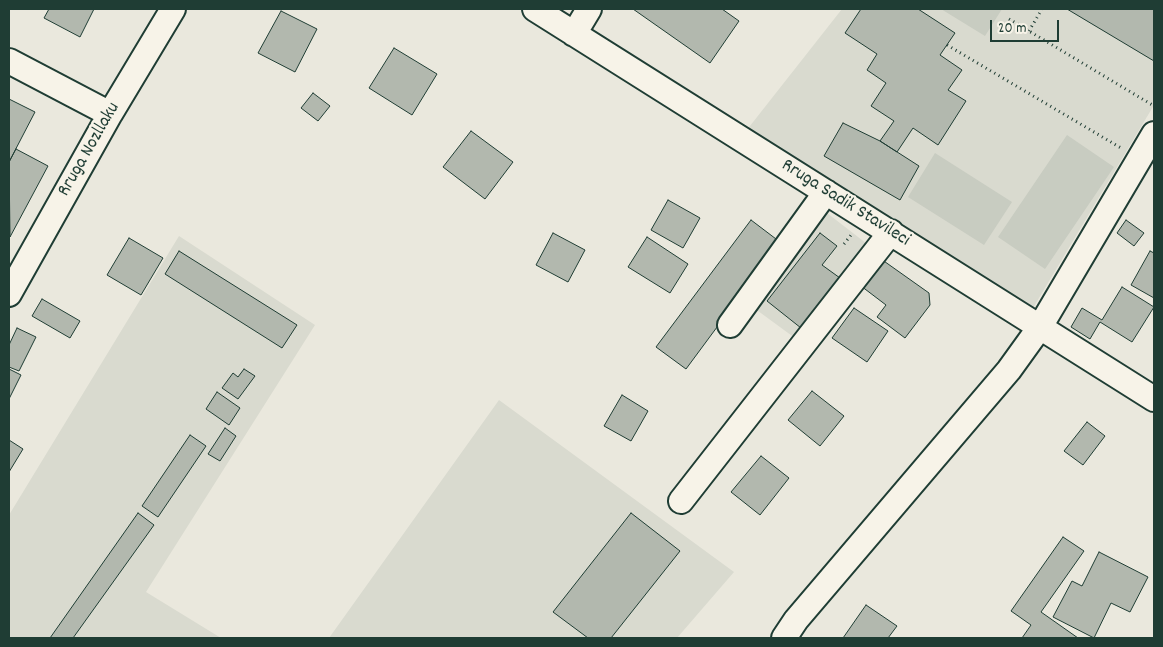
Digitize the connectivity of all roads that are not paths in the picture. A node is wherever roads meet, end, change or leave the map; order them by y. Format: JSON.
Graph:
{"nodes":[{"id":1,"x":173,"y":9,"type":"edge"},
{"id":2,"x":535,"y":9,"type":"edge"},
{"id":3,"x":589,"y":9,"type":"edge"},
{"id":4,"x":574,"y":34,"type":"junction"},
{"id":5,"x":9,"y":61,"type":"edge"},
{"id":6,"x":110,"y":114,"type":"junction"},
{"id":7,"x":1154,"y":134,"type":"edge"},
{"id":8,"x":826,"y":192,"type":"junction"},
{"id":9,"x":891,"y":232,"type":"junction"},
{"id":10,"x":9,"y":294,"type":"edge"},
{"id":11,"x":730,"y":325,"type":"dead end"},
{"id":12,"x":1040,"y":327,"type":"junction"},
{"id":13,"x":1154,"y":399,"type":"edge"},
{"id":14,"x":681,"y":501,"type":"dead end"},
{"id":15,"x":784,"y":638,"type":"edge"}],
"edges":[{"from":1,"to":6,"type":"street","name":"Rruga Nozllaku"},
{"from":2,"to":4,"type":"street","name":"Rruga Sadik Stavileci"},
{"from":3,"to":4,"type":"street"},
{"from":4,"to":8,"type":"street","name":"Rruga Sadik Stavileci"},
{"from":5,"to":6,"type":"street"},
{"from":6,"to":10,"type":"street","name":"Rruga Nozllaku"},
{"from":7,"to":12,"type":"street"},
{"from":8,"to":9,"type":"street","name":"Rruga Sadik Stavileci"},
{"from":8,"to":11,"type":"street"},
{"from":9,"to":12,"type":"street","name":"Rruga Sadik Stavileci"},
{"from":9,"to":14,"type":"street"},
{"from":12,"to":13,"type":"street","name":"Rruga Sadik Stavileci"},
{"from":12,"to":15,"type":"street"}]}
